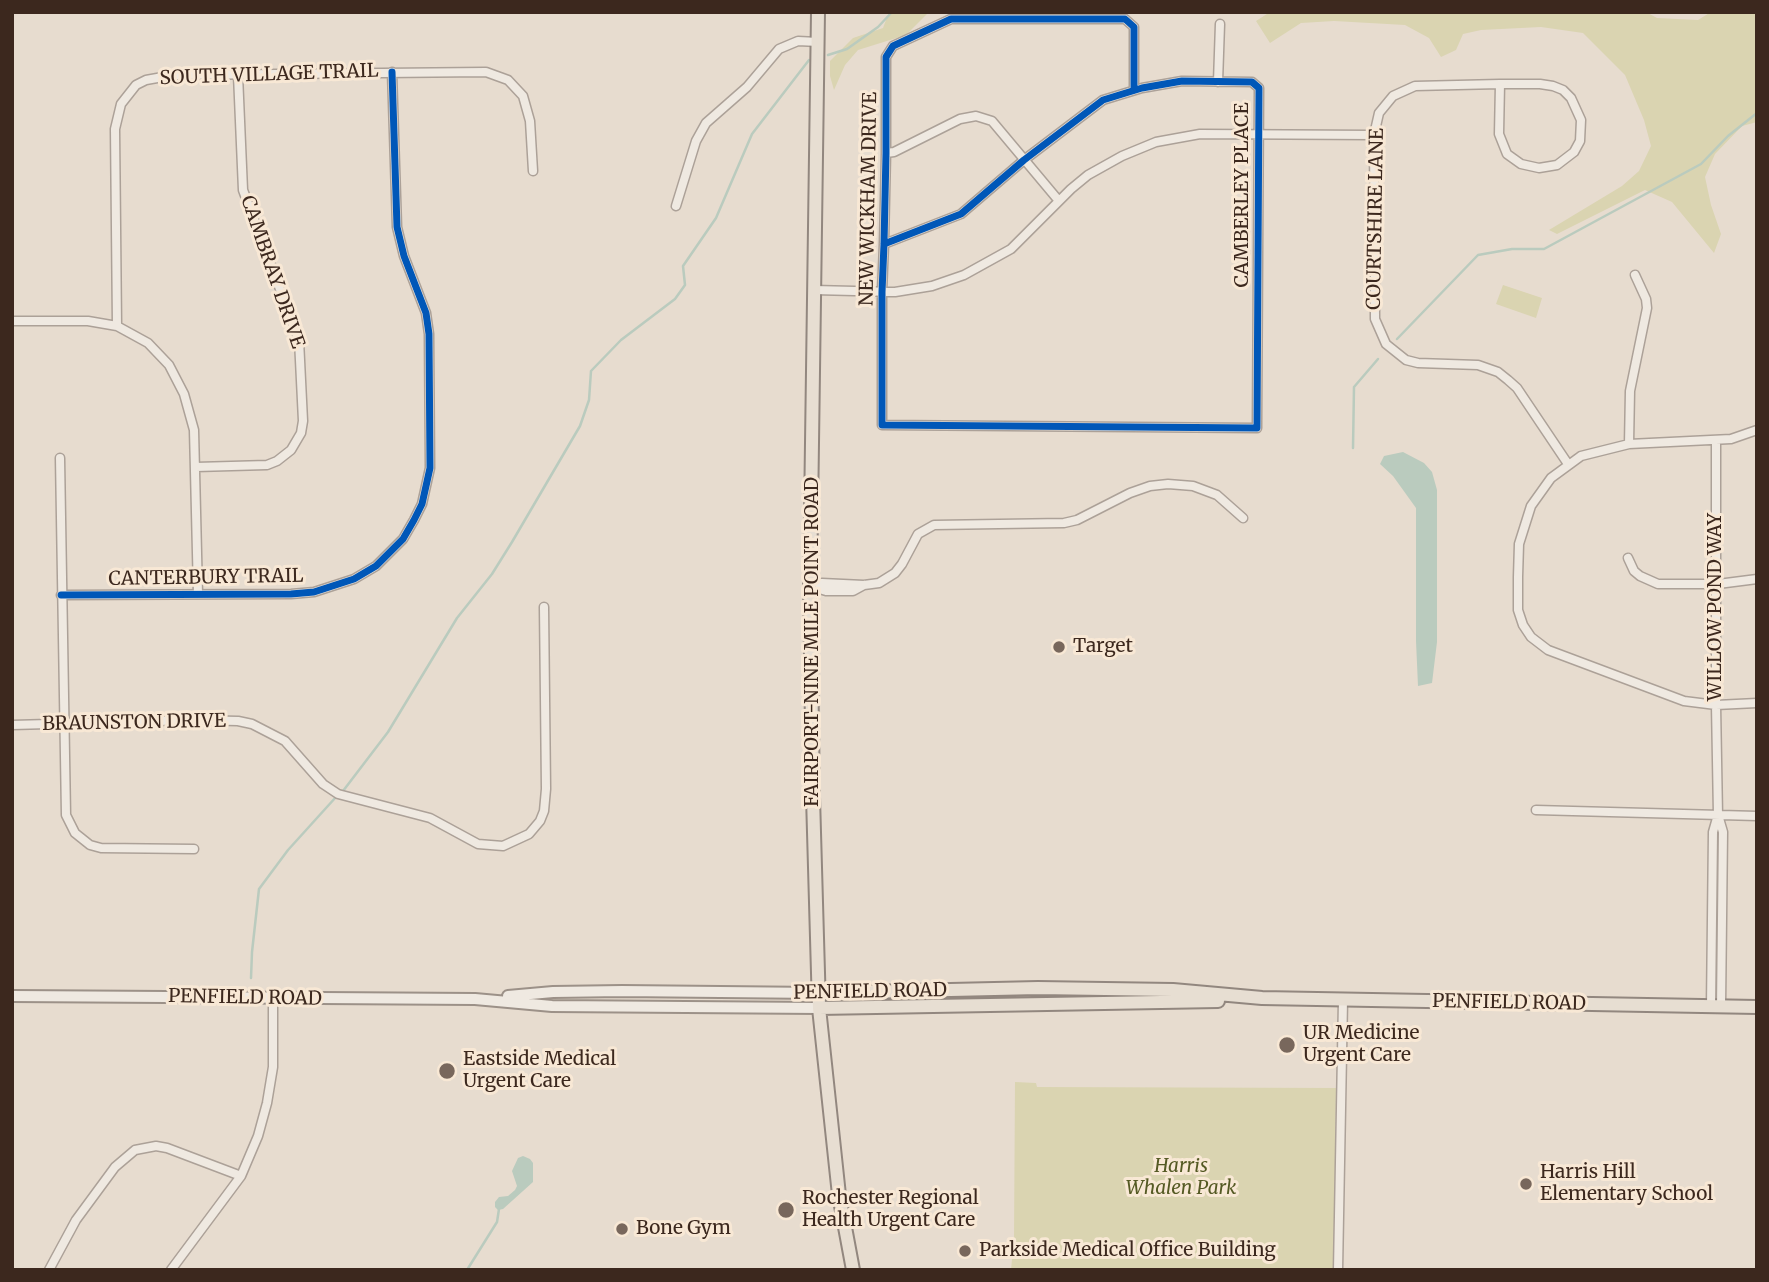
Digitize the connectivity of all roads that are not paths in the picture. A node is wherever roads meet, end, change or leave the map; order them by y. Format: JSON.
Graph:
{"nodes":[{"id":1,"x":818,"y":12,"type":"edge"},
{"id":2,"x":1220,"y":24,"type":"dead end"},
{"id":3,"x":818,"y":42,"type":"junction"},
{"id":4,"x":392,"y":72,"type":"junction"},
{"id":5,"x":238,"y":75,"type":"junction"},
{"id":6,"x":1218,"y":82,"type":"junction"},
{"id":7,"x":1500,"y":84,"type":"junction"},
{"id":8,"x":1134,"y":90,"type":"junction"},
{"id":9,"x":1260,"y":134,"type":"junction"},
{"id":10,"x":1374,"y":135,"type":"junction"},
{"id":11,"x":886,"y":153,"type":"junction"},
{"id":12,"x":1024,"y":160,"type":"junction"},
{"id":13,"x":533,"y":171,"type":"dead end"},
{"id":14,"x":1059,"y":201,"type":"junction"},
{"id":15,"x":676,"y":206,"type":"dead end"},
{"id":16,"x":884,"y":244,"type":"junction"},
{"id":17,"x":1635,"y":275,"type":"dead end"},
{"id":18,"x":814,"y":290,"type":"junction"},
{"id":19,"x":883,"y":292,"type":"junction"},
{"id":20,"x":12,"y":321,"type":"edge"},
{"id":21,"x":117,"y":326,"type":"junction"},
{"id":22,"x":1125,"y":428,"type":"joint"},
{"id":23,"x":1757,"y":430,"type":"edge"},
{"id":24,"x":1716,"y":441,"type":"junction"},
{"id":25,"x":1629,"y":444,"type":"junction"},
{"id":26,"x":60,"y":458,"type":"dead end"},
{"id":27,"x":1568,"y":464,"type":"junction"},
{"id":28,"x":196,"y":467,"type":"junction"},
{"id":29,"x":1243,"y":518,"type":"dead end"},
{"id":30,"x":1628,"y":558,"type":"dead end"},
{"id":31,"x":1757,"y":579,"type":"edge"},
{"id":32,"x":1718,"y":584,"type":"junction"},
{"id":33,"x":810,"y":586,"type":"junction"},
{"id":34,"x":198,"y":594,"type":"junction"},
{"id":35,"x":61,"y":595,"type":"junction"},
{"id":36,"x":544,"y":607,"type":"dead end"},
{"id":37,"x":1757,"y":703,"type":"edge"},
{"id":38,"x":1716,"y":705,"type":"junction"},
{"id":39,"x":12,"y":724,"type":"edge"},
{"id":40,"x":63,"y":724,"type":"junction"},
{"id":41,"x":1536,"y":810,"type":"dead end"},
{"id":42,"x":1718,"y":815,"type":"junction"},
{"id":43,"x":1757,"y":816,"type":"edge"},
{"id":44,"x":194,"y":849,"type":"dead end"},
{"id":45,"x":819,"y":993,"type":"junction"},
{"id":46,"x":12,"y":996,"type":"edge"},
{"id":47,"x":273,"y":998,"type":"junction"},
{"id":48,"x":1262,"y":998,"type":"junction"},
{"id":49,"x":477,"y":999,"type":"junction"},
{"id":50,"x":1343,"y":1000,"type":"junction"},
{"id":51,"x":1716,"y":1006,"type":"junction"},
{"id":52,"x":1757,"y":1007,"type":"edge"},
{"id":53,"x":819,"y":1008,"type":"junction"},
{"id":54,"x":241,"y":1176,"type":"junction"},
{"id":55,"x":48,"y":1270,"type":"edge"},
{"id":56,"x":171,"y":1270,"type":"edge"},
{"id":57,"x":853,"y":1270,"type":"edge"},
{"id":58,"x":1338,"y":1270,"type":"edge"}],
"edges":[{"from":1,"to":3,"type":"main road","name":"FAIRPORT-NINE MILE POINT ROAD"},
{"from":2,"to":6,"type":"street","name":"CAMBERLEY PLACE"},
{"from":3,"to":15,"type":"street"},
{"from":3,"to":18,"type":"main road","name":"FAIRPORT-NINE MILE POINT ROAD"},
{"from":4,"to":5,"type":"street","name":"SOUTH VILLAGE TRAIL"},
{"from":4,"to":13,"type":"street","name":"SOUTH VILLAGE TRAIL"},
{"from":4,"to":34,"type":"street","name":"CANTERBURY TRAIL"},
{"from":5,"to":21,"type":"street","name":"SOUTH VILLAGE TRAIL"},
{"from":5,"to":28,"type":"street","name":"CAMBRAY DRIVE"},
{"from":6,"to":8,"type":"street","name":"CAMBERLEY PLACE"},
{"from":6,"to":9,"type":"street","name":"CAMBERLEY PLACE"},
{"from":7,"to":7,"type":"street","name":"COURTSHIRE LANE"},
{"from":7,"to":10,"type":"street","name":"COURTSHIRE LANE"},
{"from":8,"to":11,"type":"street","name":"NEW WICKHAM DRIVE"},
{"from":8,"to":12,"type":"street","name":"CAMBERLEY PLACE"},
{"from":9,"to":10,"type":"street","name":"NEW WICKHAM DRIVE"},
{"from":9,"to":14,"type":"street","name":"NEW WICKHAM DRIVE"},
{"from":9,"to":22,"type":"street","name":"CAMBERLEY PLACE"},
{"from":10,"to":27,"type":"street","name":"COURTSHIRE LANE"},
{"from":11,"to":12,"type":"street","name":"NEW WICKHAM DRIVE"},
{"from":11,"to":16,"type":"street","name":"NEW WICKHAM DRIVE"},
{"from":12,"to":14,"type":"street","name":"NEW WICKHAM DRIVE"},
{"from":12,"to":16,"type":"street","name":"CAMBERLEY PLACE"},
{"from":14,"to":19,"type":"street","name":"NEW WICKHAM DRIVE"},
{"from":16,"to":19,"type":"street","name":"NEW WICKHAM DRIVE"},
{"from":17,"to":25,"type":"street"},
{"from":18,"to":19,"type":"street","name":"NEW WICKHAM DRIVE"},
{"from":18,"to":33,"type":"main road","name":"FAIRPORT-NINE MILE POINT ROAD"},
{"from":19,"to":22,"type":"street","name":"NEW WICKHAM DRIVE"},
{"from":20,"to":21,"type":"street"},
{"from":21,"to":28,"type":"street"},
{"from":23,"to":24,"type":"street"},
{"from":24,"to":25,"type":"street"},
{"from":24,"to":32,"type":"street","name":"WILLOW POND WAY"},
{"from":25,"to":27,"type":"street"},
{"from":26,"to":35,"type":"street"},
{"from":27,"to":38,"type":"street"},
{"from":28,"to":34,"type":"street"},
{"from":29,"to":33,"type":"street"},
{"from":30,"to":32,"type":"street"},
{"from":31,"to":32,"type":"street"},
{"from":32,"to":38,"type":"street","name":"WILLOW POND WAY"},
{"from":33,"to":45,"type":"main road","name":"FAIRPORT-NINE MILE POINT ROAD"},
{"from":34,"to":35,"type":"street","name":"CANTERBURY TRAIL"},
{"from":35,"to":40,"type":"street"},
{"from":36,"to":40,"type":"street","name":"BRAUNSTON DRIVE"},
{"from":37,"to":38,"type":"street"},
{"from":38,"to":42,"type":"street","name":"WILLOW POND WAY"},
{"from":39,"to":40,"type":"street","name":"BRAUNSTON DRIVE"},
{"from":40,"to":44,"type":"street"},
{"from":41,"to":42,"type":"street"},
{"from":42,"to":43,"type":"street"},
{"from":42,"to":51,"type":"street","name":"WILLOW POND WAY"},
{"from":45,"to":48,"type":"main road","name":"PENFIELD ROAD"},
{"from":45,"to":49,"type":"main road","name":"PENFIELD ROAD"},
{"from":45,"to":53,"type":"main road","name":"FAIRPORT-NINE MILE POINT ROAD"},
{"from":46,"to":47,"type":"main road","name":"PENFIELD ROAD"},
{"from":47,"to":49,"type":"main road","name":"PENFIELD ROAD"},
{"from":47,"to":54,"type":"street"},
{"from":48,"to":50,"type":"main road","name":"PENFIELD ROAD"},
{"from":48,"to":53,"type":"main road","name":"PENFIELD ROAD"},
{"from":49,"to":53,"type":"main road","name":"PENFIELD ROAD"},
{"from":50,"to":51,"type":"main road","name":"PENFIELD ROAD"},
{"from":50,"to":58,"type":"street"},
{"from":51,"to":52,"type":"main road","name":"PENFIELD ROAD"},
{"from":53,"to":57,"type":"main road","name":"FAIRPORT-NINE MILE POINT ROAD"},
{"from":54,"to":55,"type":"street"},
{"from":54,"to":56,"type":"street"}]}
